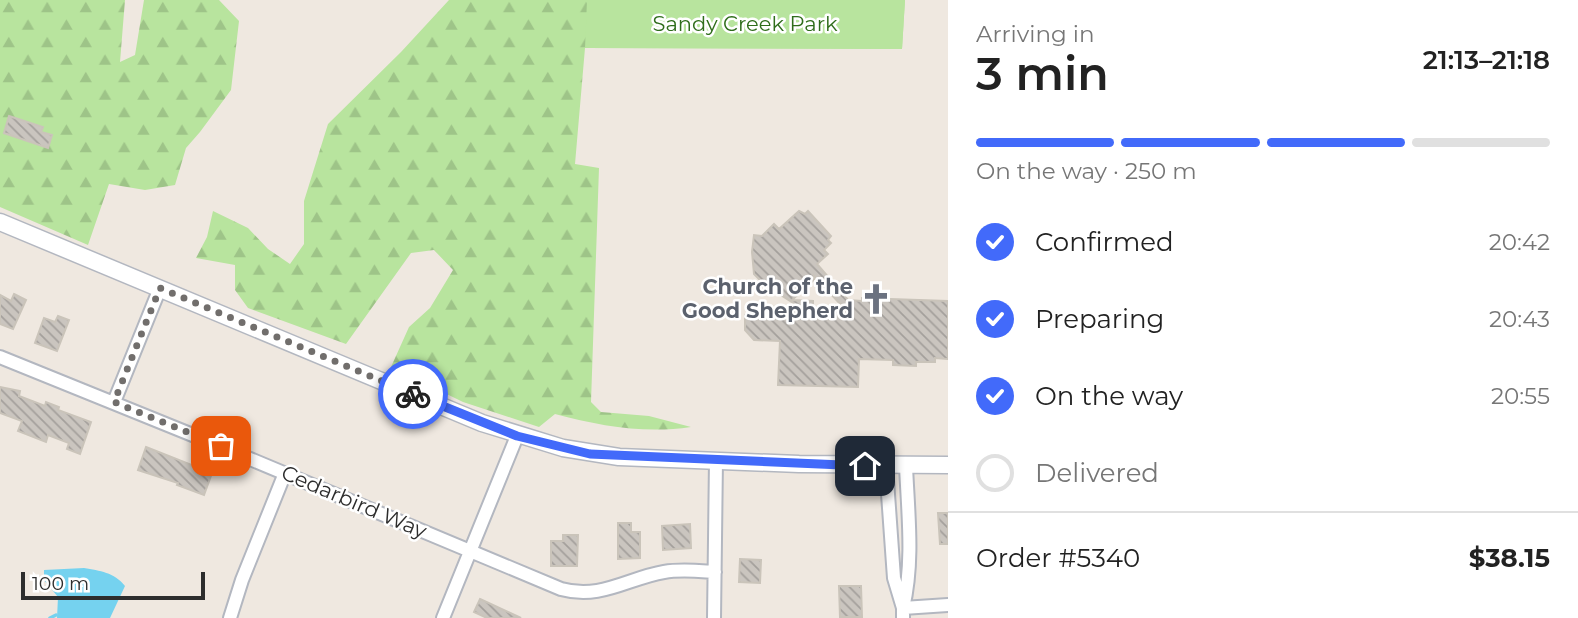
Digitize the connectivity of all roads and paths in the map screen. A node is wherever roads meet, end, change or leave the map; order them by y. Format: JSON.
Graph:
{"nodes":[{"id":1,"x":0,"y":222,"type":"edge"},
{"id":2,"x":160,"y":288,"type":"junction"},
{"id":3,"x":0,"y":357,"type":"edge"},
{"id":4,"x":114,"y":402,"type":"junction"},
{"id":5,"x":517,"y":436,"type":"junction"},
{"id":6,"x":716,"y":460,"type":"junction"},
{"id":7,"x":948,"y":465,"type":"edge"},
{"id":8,"x":887,"y":466,"type":"junction"},
{"id":9,"x":906,"y":466,"type":"junction"},
{"id":10,"x":285,"y":473,"type":"junction"},
{"id":11,"x":470,"y":551,"type":"junction"},
{"id":12,"x":715,"y":572,"type":"junction"},
{"id":13,"x":948,"y":605,"type":"edge"},
{"id":14,"x":903,"y":613,"type":"edge"},
{"id":15,"x":230,"y":618,"type":"edge"},
{"id":16,"x":443,"y":618,"type":"edge"},
{"id":17,"x":713,"y":618,"type":"edge"}],
"edges":[{"from":1,"to":2,"type":"street"},
{"from":2,"to":4,"type":"street"},
{"from":2,"to":5,"type":"street"},
{"from":3,"to":4,"type":"street","name":"Cedarbird Way"},
{"from":4,"to":10,"type":"street","name":"Cedarbird Way"},
{"from":5,"to":6,"type":"street"},
{"from":5,"to":11,"type":"street"},
{"from":6,"to":8,"type":"street"},
{"from":6,"to":12,"type":"street"},
{"from":7,"to":9,"type":"street"},
{"from":8,"to":9,"type":"street"},
{"from":8,"to":14,"type":"street"},
{"from":9,"to":14,"type":"street"},
{"from":10,"to":11,"type":"street","name":"Cedarbird Way"},
{"from":10,"to":15,"type":"street"},
{"from":11,"to":12,"type":"street","name":"Cedarbird Way"},
{"from":11,"to":16,"type":"street"},
{"from":12,"to":17,"type":"street"},
{"from":13,"to":14,"type":"street"}]}
